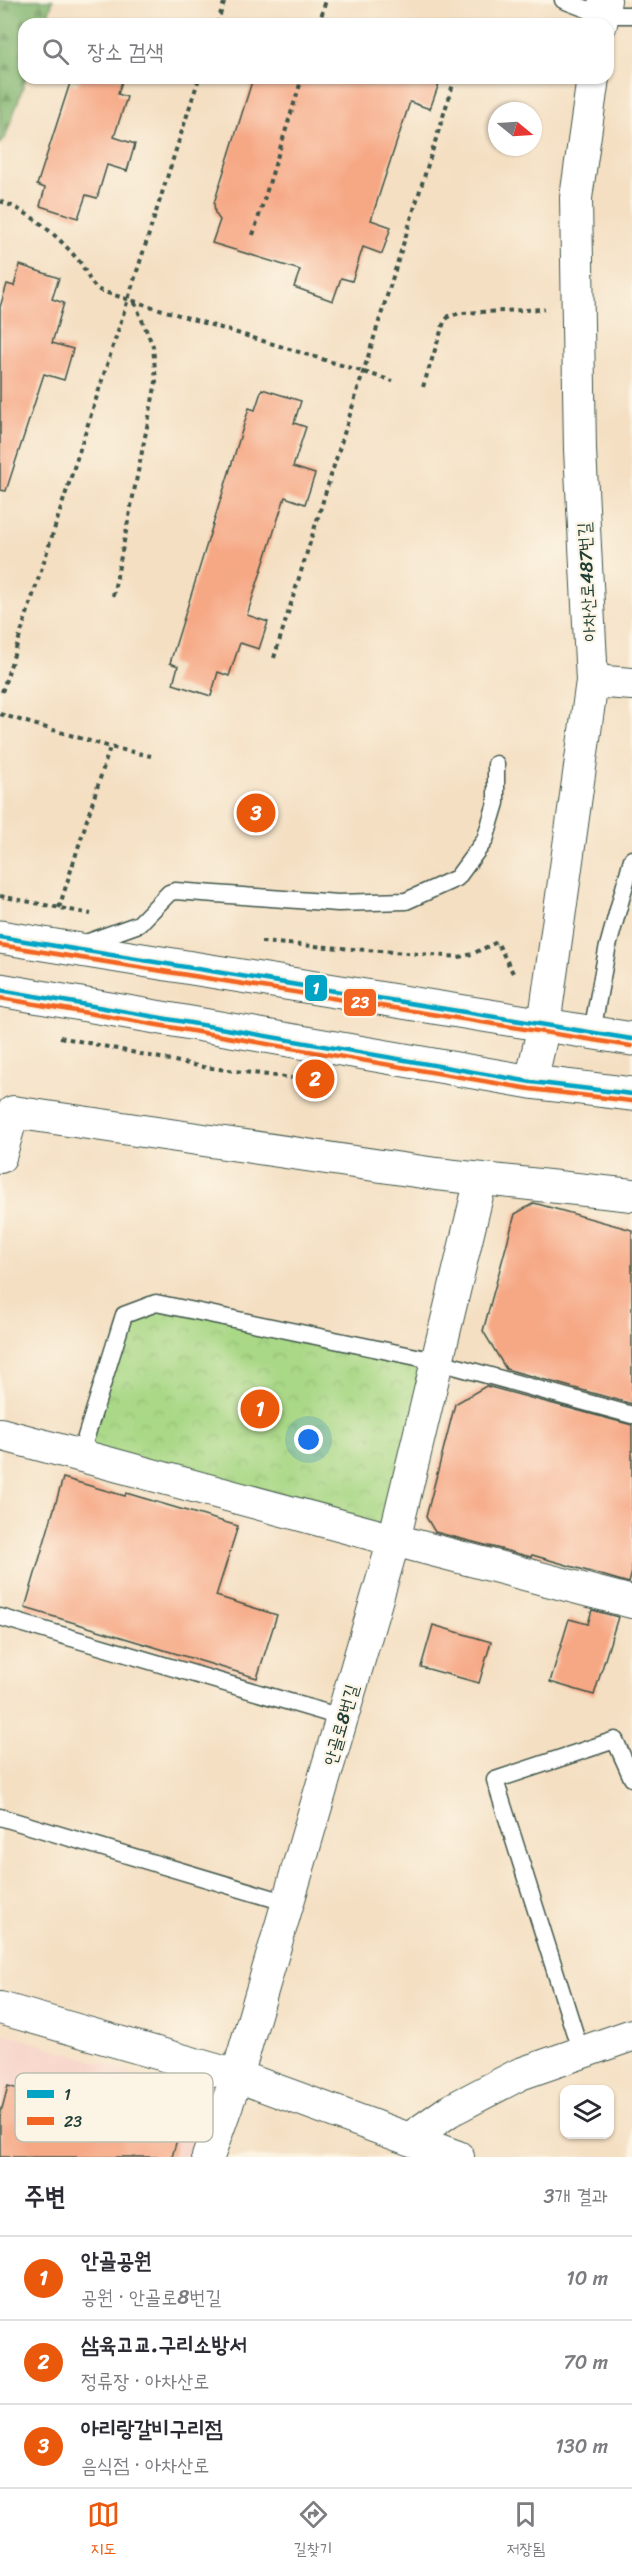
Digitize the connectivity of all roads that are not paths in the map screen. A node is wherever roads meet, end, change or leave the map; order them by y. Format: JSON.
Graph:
{"nodes":[{"id":1,"x":563,"y":0,"type":"edge"},
{"id":2,"x":610,"y":13,"type":"edge"},
{"id":3,"x":592,"y":84,"type":"edge"},
{"id":4,"x":592,"y":681,"type":"junction"},
{"id":5,"x":632,"y":684,"type":"edge"},
{"id":6,"x":496,"y":764,"type":"dead end"},
{"id":7,"x":632,"y":859,"type":"edge"},
{"id":8,"x":0,"y":937,"type":"edge"},
{"id":9,"x":73,"y":948,"type":"junction"},
{"id":10,"x":0,"y":990,"type":"edge"},
{"id":11,"x":543,"y":1024,"type":"junction"},
{"id":12,"x":592,"y":1032,"type":"junction"},
{"id":13,"x":632,"y":1039,"type":"edge"},
{"id":14,"x":531,"y":1082,"type":"junction"},
{"id":15,"x":632,"y":1094,"type":"edge"},
{"id":16,"x":0,"y":1157,"type":"edge"},
{"id":17,"x":480,"y":1179,"type":"junction"},
{"id":18,"x":632,"y":1195,"type":"edge"},
{"id":19,"x":436,"y":1361,"type":"junction"},
{"id":20,"x":632,"y":1415,"type":"edge"},
{"id":21,"x":0,"y":1434,"type":"edge"},
{"id":22,"x":80,"y":1456,"type":"junction"},
{"id":23,"x":394,"y":1540,"type":"junction"},
{"id":24,"x":632,"y":1602,"type":"edge"},
{"id":25,"x":0,"y":1617,"type":"edge"},
{"id":26,"x":344,"y":1718,"type":"junction"},
{"id":27,"x":632,"y":1736,"type":"edge"},
{"id":28,"x":615,"y":1740,"type":"junction"},
{"id":29,"x":632,"y":1778,"type":"edge"},
{"id":30,"x":0,"y":1817,"type":"edge"},
{"id":31,"x":288,"y":1903,"type":"junction"},
{"id":32,"x":0,"y":2008,"type":"edge"},
{"id":33,"x":632,"y":2035,"type":"edge"},
{"id":34,"x":581,"y":2053,"type":"junction"},
{"id":35,"x":237,"y":2076,"type":"junction"},
{"id":36,"x":409,"y":2139,"type":"junction"},
{"id":37,"x":208,"y":2157,"type":"edge"},
{"id":38,"x":458,"y":2157,"type":"edge"}],
"edges":[{"from":1,"to":2,"type":"lane"},
{"from":3,"to":4,"type":"street","name":"아차산로487번길"},
{"from":4,"to":5,"type":"street"},
{"from":4,"to":11,"type":"street","name":"아차산로487번길"},
{"from":6,"to":9,"type":"lane"},
{"from":7,"to":12,"type":"lane"},
{"from":8,"to":9,"type":"main road"},
{"from":9,"to":11,"type":"main road"},
{"from":10,"to":14,"type":"main road"},
{"from":11,"to":12,"type":"main road"},
{"from":11,"to":14,"type":"street","name":"아차산로487번길"},
{"from":12,"to":13,"type":"main road"},
{"from":14,"to":15,"type":"main road"},
{"from":16,"to":17,"type":"street"},
{"from":17,"to":18,"type":"street"},
{"from":17,"to":19,"type":"street","name":"안골로8번길"},
{"from":19,"to":20,"type":"lane"},
{"from":19,"to":22,"type":"lane"},
{"from":19,"to":23,"type":"street","name":"안골로8번길"},
{"from":21,"to":22,"type":"street"},
{"from":22,"to":23,"type":"street"},
{"from":23,"to":24,"type":"street"},
{"from":23,"to":26,"type":"street","name":"안골로8번길"},
{"from":25,"to":26,"type":"lane"},
{"from":26,"to":31,"type":"street","name":"안골로8번길"},
{"from":27,"to":28,"type":"lane"},
{"from":28,"to":29,"type":"lane"},
{"from":28,"to":34,"type":"lane"},
{"from":30,"to":31,"type":"lane"},
{"from":31,"to":35,"type":"street","name":"안골로8번길"},
{"from":32,"to":35,"type":"street"},
{"from":33,"to":34,"type":"street"},
{"from":34,"to":36,"type":"street"},
{"from":35,"to":36,"type":"street"},
{"from":35,"to":37,"type":"street","name":"안골로8번길"},
{"from":36,"to":38,"type":"street"}]}
